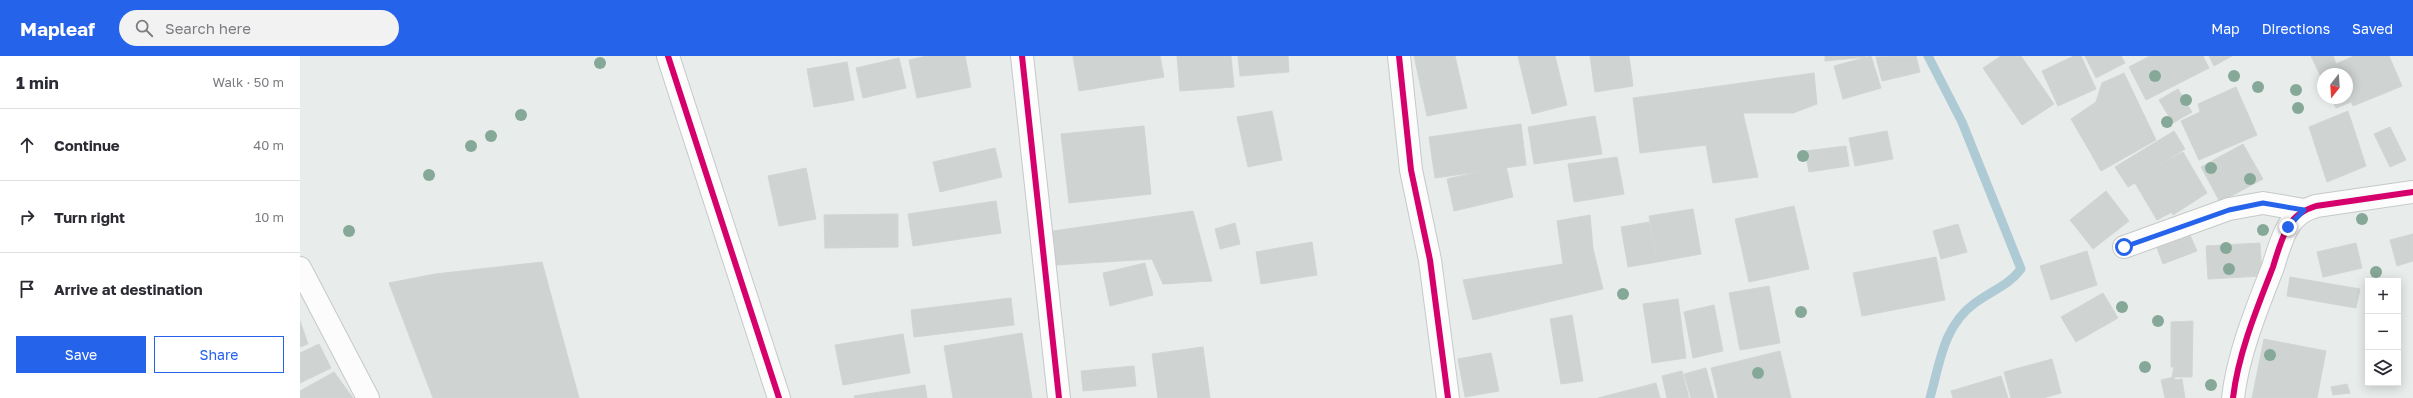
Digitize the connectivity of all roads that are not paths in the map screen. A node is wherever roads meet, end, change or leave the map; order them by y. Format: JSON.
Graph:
{"nodes":[{"id":1,"x":668,"y":56,"type":"edge"},
{"id":2,"x":1022,"y":56,"type":"edge"},
{"id":3,"x":1399,"y":56,"type":"edge"},
{"id":4,"x":2413,"y":192,"type":"edge"},
{"id":5,"x":2304,"y":210,"type":"junction"},
{"id":6,"x":2124,"y":247,"type":"dead end"},
{"id":7,"x":300,"y":268,"type":"edge"},
{"id":8,"x":368,"y":398,"type":"edge"},
{"id":9,"x":779,"y":398,"type":"edge"},
{"id":10,"x":1060,"y":398,"type":"edge"},
{"id":11,"x":1448,"y":398,"type":"edge"},
{"id":12,"x":2233,"y":398,"type":"edge"}],
"edges":[{"from":1,"to":9,"type":"street"},
{"from":2,"to":10,"type":"street"},
{"from":3,"to":11,"type":"street"},
{"from":4,"to":5,"type":"street"},
{"from":5,"to":6,"type":"street"},
{"from":5,"to":12,"type":"street"},
{"from":7,"to":8,"type":"street"}]}
